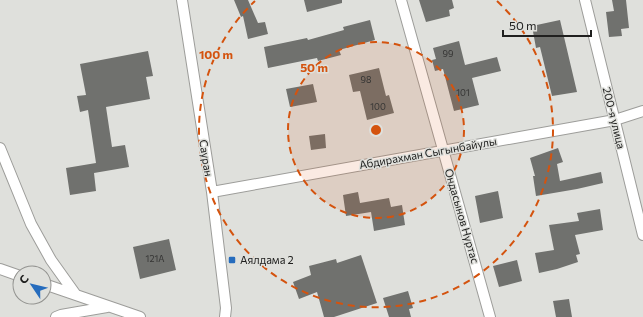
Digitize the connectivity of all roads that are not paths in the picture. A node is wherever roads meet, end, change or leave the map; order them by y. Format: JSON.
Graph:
{"nodes":[{"id":1,"x":182,"y":0,"type":"edge"},
{"id":2,"x":401,"y":0,"type":"edge"},
{"id":3,"x":585,"y":0,"type":"edge"},
{"id":4,"x":643,"y":112,"type":"edge"},
{"id":5,"x":615,"y":120,"type":"junction"},
{"id":6,"x":0,"y":148,"type":"edge"},
{"id":7,"x":444,"y":151,"type":"junction"},
{"id":8,"x":212,"y":192,"type":"junction"},
{"id":9,"x":643,"y":235,"type":"edge"},
{"id":10,"x":0,"y":269,"type":"edge"},
{"id":11,"x":12,"y":273,"type":"edge"},
{"id":12,"x":52,"y":287,"type":"edge"},
{"id":13,"x":76,"y":295,"type":"junction"},
{"id":14,"x":108,"y":307,"type":"junction"},
{"id":15,"x":56,"y":317,"type":"edge"},
{"id":16,"x":140,"y":317,"type":"edge"},
{"id":17,"x":225,"y":317,"type":"edge"},
{"id":18,"x":490,"y":317,"type":"edge"}],
"edges":[{"from":1,"to":8,"type":"street","name":"Сауран"},
{"from":2,"to":7,"type":"street","name":"Ондасынов Нуртас"},
{"from":3,"to":5,"type":"street","name":"200-я улица"},
{"from":4,"to":5,"type":"street","name":"Абдирахман Сыгынбайулы"},
{"from":5,"to":7,"type":"street","name":"Абдирахман Сыгынбайулы"},
{"from":5,"to":9,"type":"street","name":"200-я улица"},
{"from":6,"to":13,"type":"street"},
{"from":7,"to":8,"type":"street","name":"Абдирахман Сыгынбайулы"},
{"from":7,"to":18,"type":"street","name":"Ондасынов Нуртас"},
{"from":8,"to":17,"type":"street","name":"Сауран"},
{"from":10,"to":11,"type":"street"},
{"from":12,"to":13,"type":"street"},
{"from":13,"to":14,"type":"street"},
{"from":14,"to":15,"type":"street"},
{"from":14,"to":16,"type":"street"}]}
